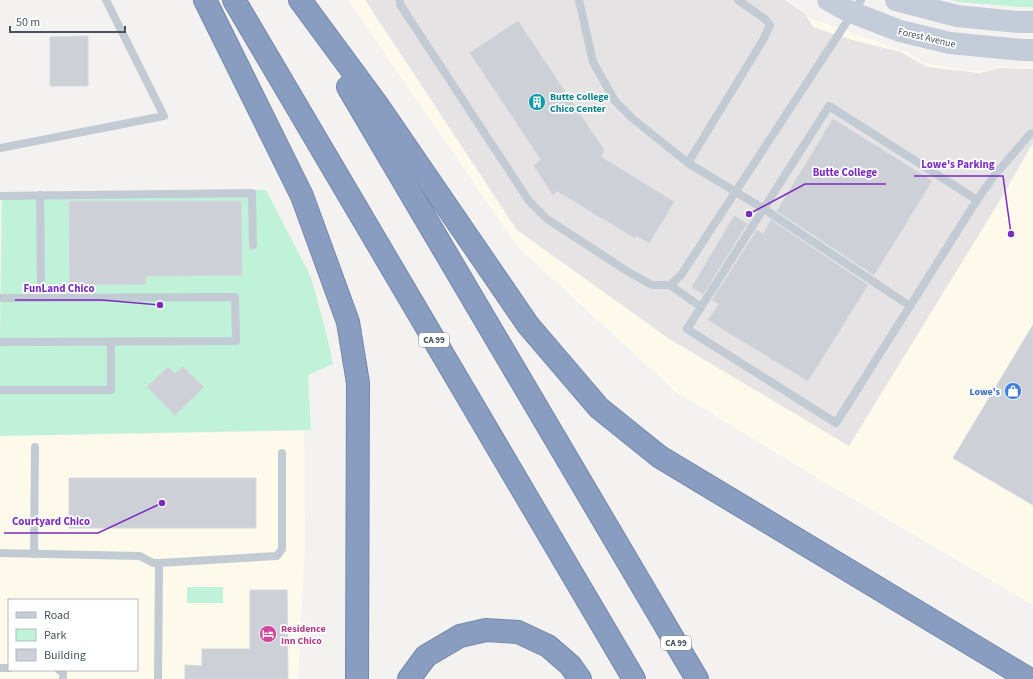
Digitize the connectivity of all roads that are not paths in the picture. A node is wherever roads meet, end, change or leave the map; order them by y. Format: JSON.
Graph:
{"nodes":[{"id":1,"x":106,"y":0,"type":"edge"},
{"id":2,"x":205,"y":0,"type":"edge"},
{"id":3,"x":234,"y":0,"type":"edge"},
{"id":4,"x":298,"y":0,"type":"edge"},
{"id":5,"x":400,"y":0,"type":"edge"},
{"id":6,"x":579,"y":0,"type":"edge"},
{"id":7,"x":738,"y":0,"type":"edge"},
{"id":8,"x":828,"y":0,"type":"edge"},
{"id":9,"x":896,"y":0,"type":"edge"},
{"id":10,"x":857,"y":6,"type":"edge"},
{"id":11,"x":1033,"y":22,"type":"edge"},
{"id":12,"x":1033,"y":50,"type":"edge"},
{"id":13,"x":1033,"y":133,"type":"edge"},
{"id":14,"x":0,"y":148,"type":"edge"},
{"id":15,"x":688,"y":162,"type":"junction"},
{"id":16,"x":736,"y":191,"type":"junction"},
{"id":17,"x":40,"y":195,"type":"junction"},
{"id":18,"x":0,"y":196,"type":"edge"},
{"id":19,"x":977,"y":200,"type":"junction"},
{"id":20,"x":764,"y":209,"type":"junction"},
{"id":21,"x":253,"y":246,"type":"dead end"},
{"id":22,"x":670,"y":285,"type":"junction"},
{"id":23,"x":0,"y":298,"type":"edge"},
{"id":24,"x":41,"y":298,"type":"junction"},
{"id":25,"x":910,"y":306,"type":"junction"},
{"id":26,"x":701,"y":307,"type":"junction"},
{"id":27,"x":0,"y":342,"type":"edge"},
{"id":28,"x":111,"y":342,"type":"junction"},
{"id":29,"x":0,"y":390,"type":"edge"},
{"id":30,"x":35,"y":448,"type":"dead end"},
{"id":31,"x":282,"y":453,"type":"dead end"},
{"id":32,"x":0,"y":553,"type":"edge"},
{"id":33,"x":34,"y":554,"type":"junction"},
{"id":34,"x":159,"y":564,"type":"junction"},
{"id":35,"x":654,"y":607,"type":"junction"},
{"id":36,"x":158,"y":679,"type":"edge"},
{"id":37,"x":357,"y":679,"type":"edge"},
{"id":38,"x":409,"y":679,"type":"edge"},
{"id":39,"x":580,"y":679,"type":"edge"},
{"id":40,"x":634,"y":679,"type":"edge"},
{"id":41,"x":697,"y":679,"type":"edge"},
{"id":42,"x":705,"y":679,"type":"edge"},
{"id":43,"x":1030,"y":679,"type":"edge"}],
"edges":[{"from":1,"to":14,"type":"lane"},
{"from":2,"to":37,"type":"highway"},
{"from":3,"to":40,"type":"highway","number":"CA 99"},
{"from":4,"to":35,"type":"highway","number":"CA 99"},
{"from":4,"to":43,"type":"highway"},
{"from":5,"to":22,"type":"lane"},
{"from":6,"to":15,"type":"lane"},
{"from":7,"to":15,"type":"lane"},
{"from":8,"to":10,"type":"street","name":"Forest Avenue"},
{"from":9,"to":11,"type":"street"},
{"from":10,"to":12,"type":"street","name":"Forest Avenue"},
{"from":10,"to":16,"type":"lane"},
{"from":13,"to":19,"type":"lane"},
{"from":15,"to":16,"type":"lane"},
{"from":16,"to":20,"type":"lane"},
{"from":16,"to":22,"type":"lane"},
{"from":17,"to":18,"type":"lane"},
{"from":17,"to":21,"type":"lane"},
{"from":17,"to":24,"type":"lane"},
{"from":19,"to":20,"type":"lane"},
{"from":19,"to":25,"type":"lane"},
{"from":20,"to":25,"type":"lane"},
{"from":20,"to":26,"type":"lane"},
{"from":22,"to":26,"type":"lane"},
{"from":23,"to":24,"type":"lane"},
{"from":24,"to":28,"type":"lane"},
{"from":25,"to":26,"type":"lane"},
{"from":27,"to":28,"type":"lane"},
{"from":28,"to":29,"type":"lane"},
{"from":30,"to":33,"type":"lane"},
{"from":31,"to":34,"type":"lane"},
{"from":32,"to":33,"type":"lane"},
{"from":33,"to":34,"type":"lane"},
{"from":34,"to":36,"type":"lane"},
{"from":35,"to":41,"type":"highway","number":"CA 99"},
{"from":35,"to":42,"type":"highway"},
{"from":38,"to":39,"type":"highway"}]}
